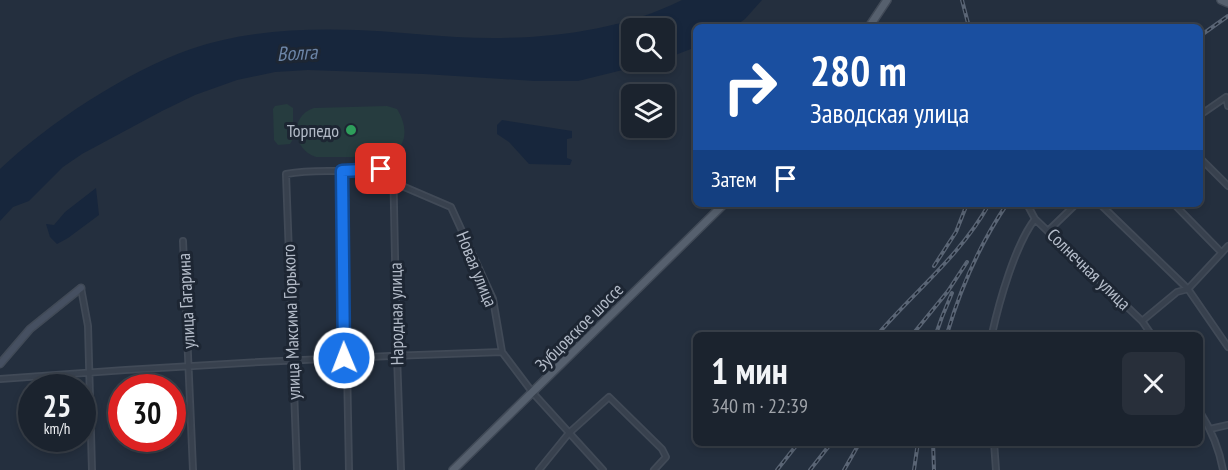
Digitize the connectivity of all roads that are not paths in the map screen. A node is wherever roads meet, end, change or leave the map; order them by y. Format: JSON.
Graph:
{"nodes":[{"id":1,"x":887,"y":0,"type":"edge"},
{"id":2,"x":1221,"y":0,"type":"edge"},
{"id":3,"x":1228,"y":3,"type":"edge"},
{"id":4,"x":871,"y":24,"type":"edge"},
{"id":5,"x":1228,"y":106,"type":"edge"},
{"id":6,"x":1203,"y":113,"type":"edge"},
{"id":7,"x":393,"y":158,"type":"dead end"},
{"id":8,"x":1203,"y":161,"type":"edge"},
{"id":9,"x":394,"y":170,"type":"junction"},
{"id":10,"x":342,"y":171,"type":"junction"},
{"id":11,"x":1228,"y":186,"type":"edge"},
{"id":12,"x":721,"y":207,"type":"edge"},
{"id":13,"x":1029,"y":207,"type":"edge"},
{"id":14,"x":1073,"y":207,"type":"edge"},
{"id":15,"x":1103,"y":207,"type":"edge"},
{"id":16,"x":1177,"y":207,"type":"edge"},
{"id":17,"x":1035,"y":219,"type":"junction"},
{"id":18,"x":1049,"y":230,"type":"junction"},
{"id":19,"x":183,"y":241,"type":"dead end"},
{"id":20,"x":1228,"y":246,"type":"edge"},
{"id":21,"x":1221,"y":252,"type":"junction"},
{"id":22,"x":81,"y":288,"type":"joint"},
{"id":23,"x":1188,"y":289,"type":"junction"},
{"id":24,"x":1142,"y":321,"type":"junction"},
{"id":25,"x":993,"y":332,"type":"edge"},
{"id":26,"x":1150,"y":332,"type":"edge"},
{"id":27,"x":1228,"y":346,"type":"edge"},
{"id":28,"x":502,"y":352,"type":"junction"},
{"id":29,"x":397,"y":355,"type":"junction"},
{"id":30,"x":344,"y":358,"type":"junction"},
{"id":31,"x":293,"y":362,"type":"junction"},
{"id":32,"x":0,"y":364,"type":"edge"},
{"id":33,"x":189,"y":366,"type":"junction"},
{"id":34,"x":89,"y":372,"type":"junction"},
{"id":35,"x":0,"y":380,"type":"edge"},
{"id":36,"x":533,"y":393,"type":"junction"},
{"id":37,"x":1203,"y":417,"type":"edge"},
{"id":38,"x":1228,"y":424,"type":"edge"},
{"id":39,"x":1210,"y":429,"type":"junction"},
{"id":40,"x":569,"y":433,"type":"junction"},
{"id":41,"x":993,"y":446,"type":"edge"},
{"id":42,"x":92,"y":470,"type":"edge"},
{"id":43,"x":193,"y":470,"type":"edge"},
{"id":44,"x":297,"y":470,"type":"edge"},
{"id":45,"x":349,"y":470,"type":"edge"},
{"id":46,"x":401,"y":470,"type":"edge"},
{"id":47,"x":453,"y":470,"type":"edge"},
{"id":48,"x":539,"y":470,"type":"edge"},
{"id":49,"x":603,"y":470,"type":"edge"},
{"id":50,"x":654,"y":470,"type":"edge"},
{"id":51,"x":996,"y":470,"type":"edge"},
{"id":52,"x":1223,"y":470,"type":"edge"}],
"edges":[{"from":1,"to":4,"type":"main road"},
{"from":2,"to":3,"type":"main road"},
{"from":5,"to":6,"type":"street"},
{"from":7,"to":9,"type":"street","name":"Народная улица"},
{"from":8,"to":11,"type":"street"},
{"from":9,"to":10,"type":"street"},
{"from":9,"to":28,"type":"street","name":"Новая улица"},
{"from":9,"to":29,"type":"street","name":"Народная улица"},
{"from":10,"to":30,"type":"street"},
{"from":10,"to":31,"type":"street","name":"улица Максима Горького"},
{"from":12,"to":36,"type":"main road","name":"Зубцовское шоссе"},
{"from":13,"to":17,"type":"street","name":"Солнечная улица"},
{"from":14,"to":18,"type":"street"},
{"from":15,"to":23,"type":"street"},
{"from":16,"to":21,"type":"street"},
{"from":17,"to":18,"type":"street","name":"Солнечная улица"},
{"from":17,"to":25,"type":"street"},
{"from":18,"to":24,"type":"street","name":"Солнечная улица"},
{"from":19,"to":33,"type":"street","name":"улица Гагарина"},
{"from":20,"to":21,"type":"street"},
{"from":21,"to":23,"type":"street"},
{"from":22,"to":32,"type":"street"},
{"from":22,"to":34,"type":"street"},
{"from":23,"to":24,"type":"street"},
{"from":23,"to":27,"type":"street"},
{"from":24,"to":26,"type":"street","name":"Солнечная улица"},
{"from":28,"to":29,"type":"street"},
{"from":28,"to":36,"type":"street","name":"Новая улица"},
{"from":29,"to":30,"type":"street"},
{"from":29,"to":46,"type":"street","name":"Народная улица"},
{"from":30,"to":31,"type":"street"},
{"from":30,"to":45,"type":"street"},
{"from":31,"to":33,"type":"street"},
{"from":31,"to":44,"type":"street","name":"улица Максима Горького"},
{"from":33,"to":34,"type":"street"},
{"from":33,"to":43,"type":"street","name":"улица Гагарина"},
{"from":34,"to":35,"type":"street"},
{"from":34,"to":42,"type":"street"},
{"from":36,"to":40,"type":"street","name":"Новая улица"},
{"from":36,"to":47,"type":"main road","name":"Зубцовское шоссе"},
{"from":37,"to":39,"type":"street"},
{"from":38,"to":39,"type":"street"},
{"from":39,"to":52,"type":"street"},
{"from":40,"to":48,"type":"street"},
{"from":40,"to":49,"type":"street","name":"Новая улица"},
{"from":40,"to":50,"type":"street"},
{"from":41,"to":51,"type":"street"}]}
